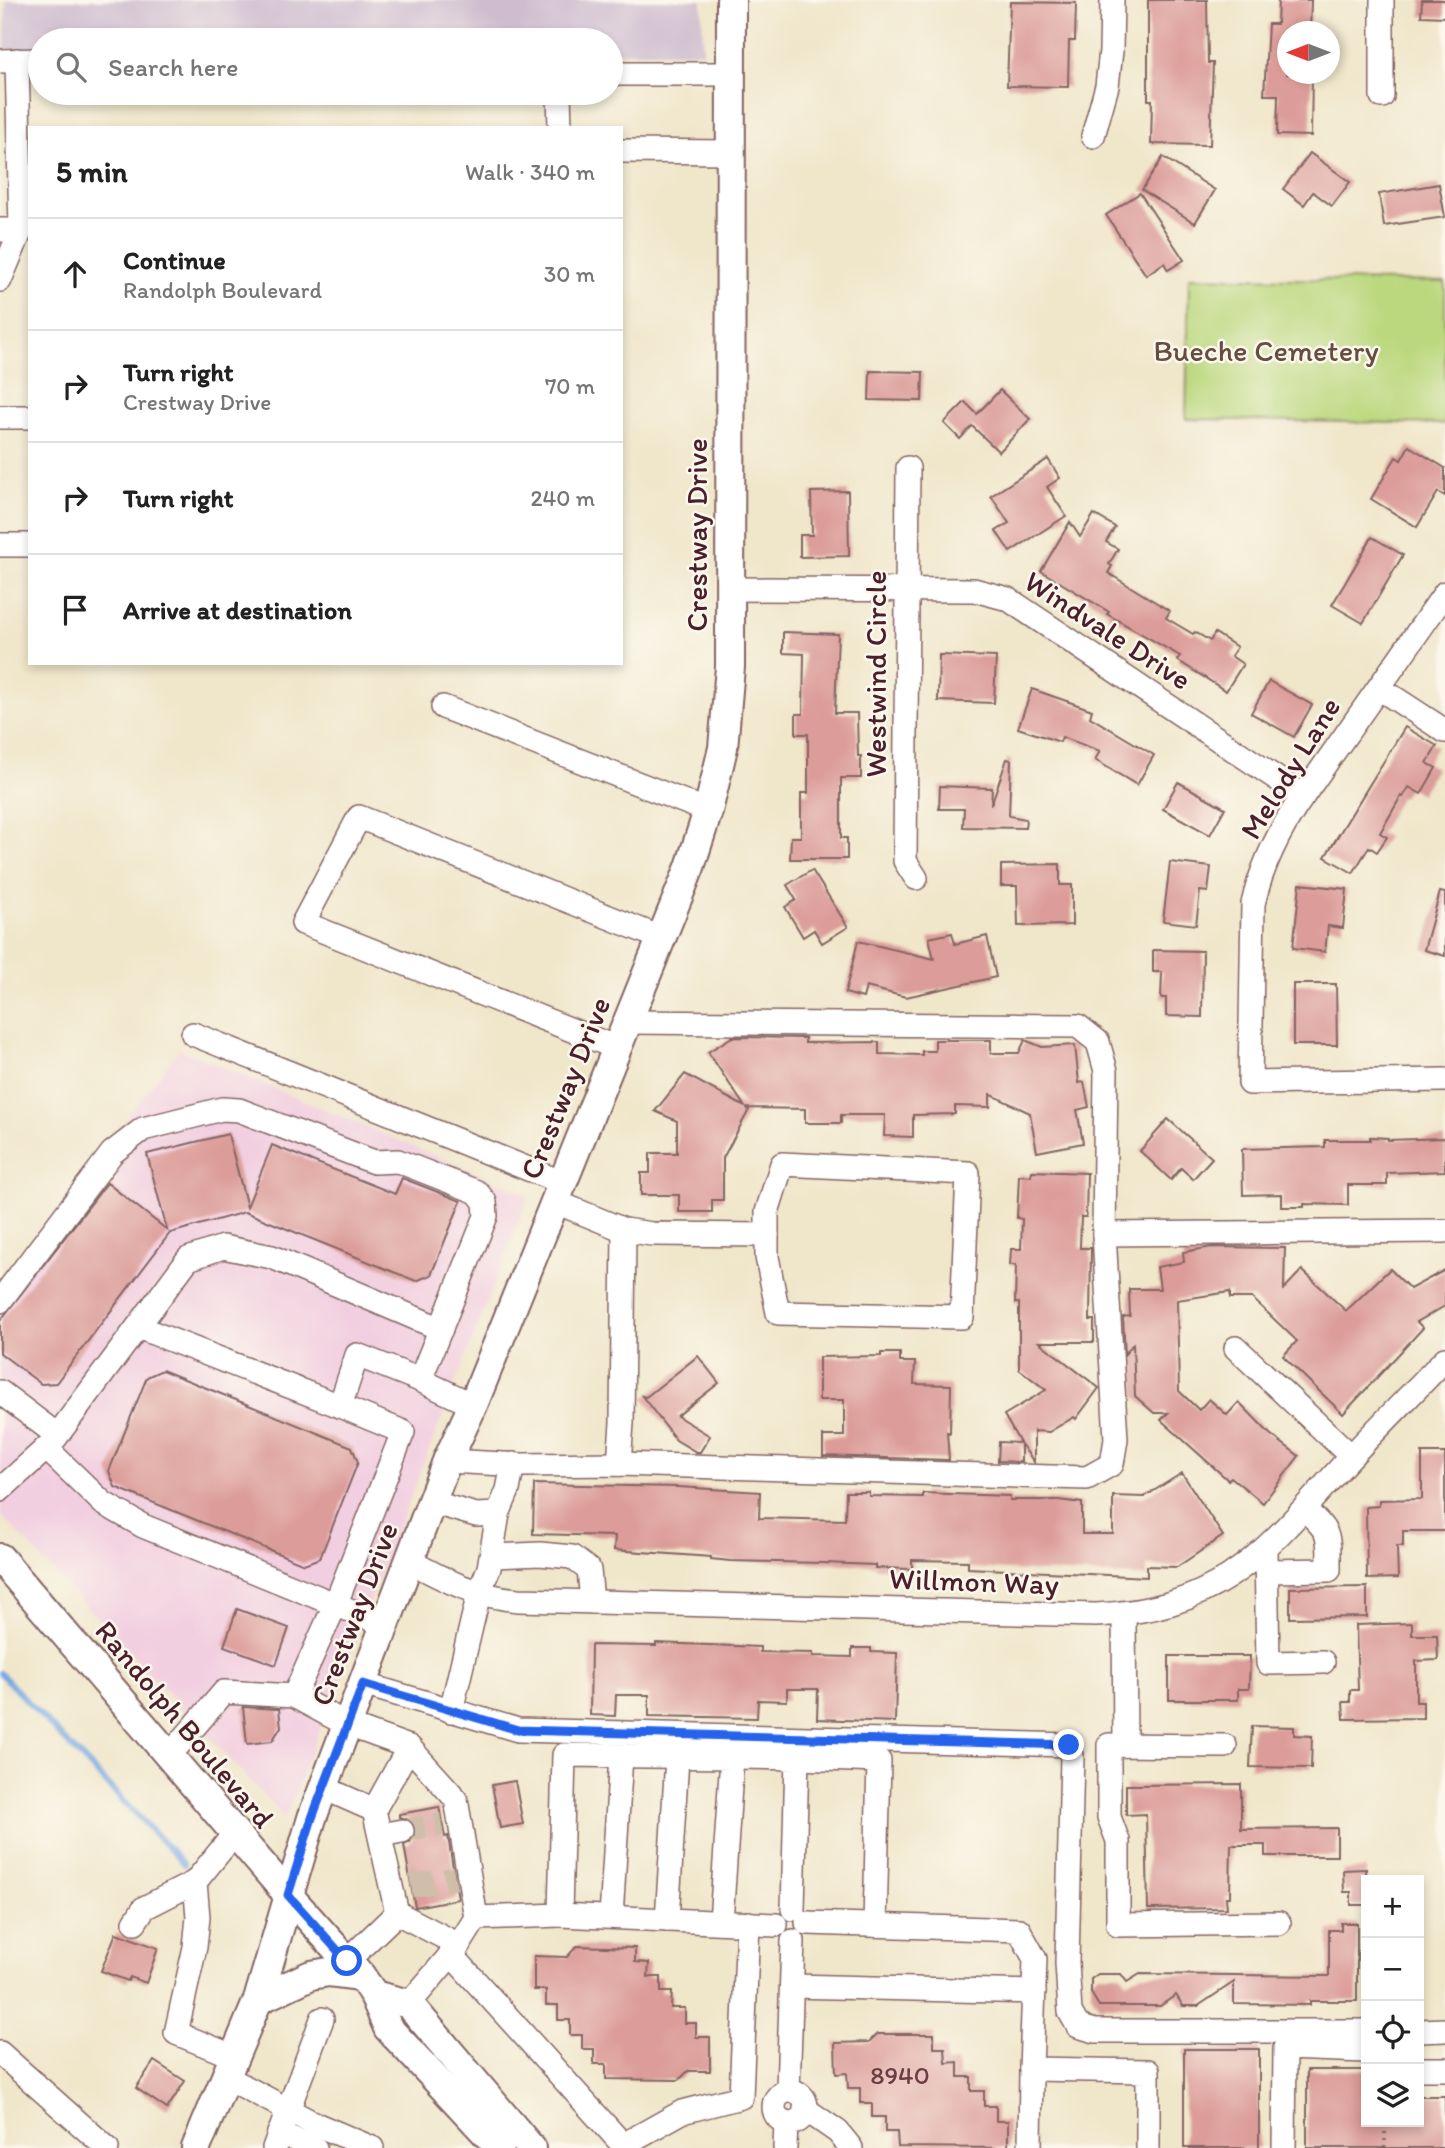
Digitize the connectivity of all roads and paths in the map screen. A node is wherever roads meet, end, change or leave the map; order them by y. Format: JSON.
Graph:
{"nodes":[{"id":1,"x":731,"y":0,"type":"edge"},
{"id":2,"x":1112,"y":0,"type":"edge"},
{"id":3,"x":1382,"y":0,"type":"edge"},
{"id":4,"x":8,"y":60,"type":"edge"},
{"id":5,"x":28,"y":60,"type":"edge"},
{"id":6,"x":623,"y":74,"type":"edge"},
{"id":7,"x":730,"y":74,"type":"junction"},
{"id":8,"x":1382,"y":96,"type":"dead end"},
{"id":9,"x":559,"y":105,"type":"edge"},
{"id":10,"x":9,"y":117,"type":"edge"},
{"id":11,"x":560,"y":126,"type":"edge"},
{"id":12,"x":1093,"y":136,"type":"dead end"},
{"id":13,"x":623,"y":151,"type":"edge"},
{"id":14,"x":730,"y":152,"type":"junction"},
{"id":15,"x":10,"y":179,"type":"edge"},
{"id":16,"x":25,"y":203,"type":"edge"},
{"id":17,"x":10,"y":230,"type":"edge"},
{"id":18,"x":0,"y":280,"type":"edge"},
{"id":19,"x":0,"y":417,"type":"edge"},
{"id":20,"x":28,"y":417,"type":"edge"},
{"id":21,"x":908,"y":468,"type":"dead end"},
{"id":22,"x":0,"y":545,"type":"edge"},
{"id":23,"x":28,"y":545,"type":"edge"},
{"id":24,"x":729,"y":589,"type":"junction"},
{"id":25,"x":907,"y":589,"type":"junction"},
{"id":26,"x":1445,"y":593,"type":"edge"},
{"id":27,"x":1379,"y":688,"type":"junction"},
{"id":28,"x":443,"y":707,"type":"dead end"},
{"id":29,"x":1445,"y":731,"type":"edge"},
{"id":30,"x":1303,"y":796,"type":"junction"},
{"id":31,"x":708,"y":811,"type":"junction"},
{"id":32,"x":916,"y":878,"type":"dead end"},
{"id":33,"x":661,"y":938,"type":"junction"},
{"id":34,"x":627,"y":1022,"type":"junction"},
{"id":35,"x":193,"y":1034,"type":"dead end"},
{"id":36,"x":617,"y":1048,"type":"junction"},
{"id":37,"x":1445,"y":1080,"type":"edge"},
{"id":38,"x":559,"y":1192,"type":"junction"},
{"id":39,"x":624,"y":1230,"type":"junction"},
{"id":40,"x":1445,"y":1231,"type":"edge"},
{"id":41,"x":1104,"y":1234,"type":"junction"},
{"id":42,"x":767,"y":1235,"type":"junction"},
{"id":43,"x":0,"y":1301,"type":"edge"},
{"id":44,"x":138,"y":1327,"type":"junction"},
{"id":45,"x":441,"y":1329,"type":"junction"},
{"id":46,"x":1236,"y":1348,"type":"dead end"},
{"id":47,"x":1445,"y":1359,"type":"edge"},
{"id":48,"x":420,"y":1380,"type":"junction"},
{"id":49,"x":0,"y":1392,"type":"edge"},
{"id":50,"x":473,"y":1405,"type":"junction"},
{"id":51,"x":340,"y":1406,"type":"junction"},
{"id":52,"x":52,"y":1441,"type":"junction"},
{"id":53,"x":1351,"y":1456,"type":"junction"},
{"id":54,"x":447,"y":1461,"type":"junction"},
{"id":55,"x":513,"y":1464,"type":"junction"},
{"id":56,"x":619,"y":1464,"type":"junction"},
{"id":57,"x":0,"y":1490,"type":"edge"},
{"id":58,"x":432,"y":1502,"type":"junction"},
{"id":59,"x":1304,"y":1509,"type":"junction"},
{"id":60,"x":498,"y":1514,"type":"junction"},
{"id":61,"x":492,"y":1556,"type":"junction"},
{"id":62,"x":0,"y":1558,"type":"edge"},
{"id":63,"x":1266,"y":1560,"type":"junction"},
{"id":64,"x":410,"y":1561,"type":"junction"},
{"id":65,"x":479,"y":1593,"type":"junction"},
{"id":66,"x":592,"y":1602,"type":"junction"},
{"id":67,"x":335,"y":1603,"type":"junction"},
{"id":68,"x":1124,"y":1614,"type":"junction"},
{"id":69,"x":386,"y":1625,"type":"junction"},
{"id":70,"x":1323,"y":1662,"type":"dead end"},
{"id":71,"x":363,"y":1684,"type":"junction"},
{"id":72,"x":294,"y":1696,"type":"junction"},
{"id":73,"x":451,"y":1711,"type":"junction"},
{"id":74,"x":348,"y":1724,"type":"junction"},
{"id":75,"x":1125,"y":1745,"type":"junction"},
{"id":76,"x":1225,"y":1746,"type":"dead end"},
{"id":77,"x":409,"y":1747,"type":"junction"},
{"id":78,"x":169,"y":1756,"type":"junction"},
{"id":79,"x":621,"y":1756,"type":"junction"},
{"id":80,"x":732,"y":1757,"type":"junction"},
{"id":81,"x":677,"y":1758,"type":"junction"},
{"id":82,"x":797,"y":1759,"type":"junction"},
{"id":83,"x":324,"y":1788,"type":"junction"},
{"id":84,"x":374,"y":1810,"type":"junction"},
{"id":85,"x":235,"y":1833,"type":"junction"},
{"id":86,"x":195,"y":1882,"type":"junction"},
{"id":87,"x":288,"y":1895,"type":"junction"},
{"id":88,"x":400,"y":1897,"type":"junction"},
{"id":89,"x":560,"y":1915,"type":"junction"},
{"id":90,"x":800,"y":1916,"type":"junction"},
{"id":91,"x":611,"y":1917,"type":"junction"},
{"id":92,"x":476,"y":1918,"type":"junction"},
{"id":93,"x":667,"y":1920,"type":"junction"},
{"id":94,"x":135,"y":1922,"type":"dead end"},
{"id":95,"x":722,"y":1922,"type":"junction"},
{"id":96,"x":748,"y":1923,"type":"junction"},
{"id":97,"x":1279,"y":1923,"type":"dead end"},
{"id":98,"x":776,"y":1925,"type":"junction"},
{"id":99,"x":875,"y":1925,"type":"junction"},
{"id":100,"x":793,"y":1941,"type":"junction"},
{"id":101,"x":455,"y":1950,"type":"junction"},
{"id":102,"x":361,"y":1977,"type":"junction"},
{"id":103,"x":792,"y":1986,"type":"junction"},
{"id":104,"x":1034,"y":1992,"type":"junction"},
{"id":105,"x":258,"y":2000,"type":"junction"},
{"id":106,"x":409,"y":2004,"type":"junction"},
{"id":107,"x":322,"y":2019,"type":"dead end"},
{"id":108,"x":1445,"y":2030,"type":"edge"},
{"id":109,"x":1361,"y":2031,"type":"edge"},
{"id":110,"x":1424,"y":2031,"type":"edge"},
{"id":111,"x":1361,"y":2051,"type":"edge"},
{"id":112,"x":0,"y":2053,"type":"edge"},
{"id":113,"x":413,"y":2055,"type":"junction"},
{"id":114,"x":230,"y":2067,"type":"junction"},
{"id":115,"x":1031,"y":2069,"type":"junction"},
{"id":116,"x":1424,"y":2069,"type":"edge"},
{"id":117,"x":1445,"y":2069,"type":"edge"},
{"id":118,"x":741,"y":2097,"type":"junction"},
{"id":119,"x":783,"y":2105,"type":"junction"},
{"id":120,"x":288,"y":2111,"type":"junction"},
{"id":121,"x":1385,"y":2127,"type":"edge"},
{"id":122,"x":277,"y":2140,"type":"edge"},
{"id":123,"x":107,"y":2148,"type":"edge"},
{"id":124,"x":196,"y":2148,"type":"edge"},
{"id":125,"x":315,"y":2148,"type":"edge"},
{"id":126,"x":372,"y":2148,"type":"edge"},
{"id":127,"x":475,"y":2148,"type":"edge"},
{"id":128,"x":500,"y":2148,"type":"edge"},
{"id":129,"x":531,"y":2148,"type":"edge"},
{"id":130,"x":785,"y":2148,"type":"edge"},
{"id":131,"x":851,"y":2148,"type":"edge"},
{"id":132,"x":1030,"y":2148,"type":"edge"},
{"id":133,"x":1148,"y":2148,"type":"edge"},
{"id":134,"x":1284,"y":2148,"type":"edge"},
{"id":135,"x":1385,"y":2148,"type":"edge"}],
"edges":[{"from":1,"to":7,"type":"main road","name":"Crestway Drive"},
{"from":2,"to":12,"type":"street"},
{"from":3,"to":8,"type":"street"},
{"from":4,"to":5,"type":"street"},
{"from":4,"to":10,"type":"street"},
{"from":6,"to":7,"type":"street"},
{"from":7,"to":14,"type":"main road","name":"Crestway Drive"},
{"from":9,"to":11,"type":"street"},
{"from":10,"to":15,"type":"street"},
{"from":13,"to":14,"type":"street"},
{"from":14,"to":24,"type":"main road","name":"Crestway Drive"},
{"from":15,"to":16,"type":"street"},
{"from":16,"to":17,"type":"street"},
{"from":17,"to":18,"type":"street"},
{"from":19,"to":20,"type":"street"},
{"from":21,"to":25,"type":"street","name":"Westwind Circle"},
{"from":22,"to":23,"type":"street"},
{"from":24,"to":25,"type":"street","name":"Windvale Drive"},
{"from":24,"to":31,"type":"main road","name":"Crestway Drive"},
{"from":25,"to":30,"type":"street","name":"Windvale Drive"},
{"from":25,"to":32,"type":"street","name":"Westwind Circle"},
{"from":26,"to":27,"type":"street","name":"Melody Lane"},
{"from":27,"to":29,"type":"street"},
{"from":27,"to":30,"type":"street","name":"Melody Lane"},
{"from":28,"to":31,"type":"street"},
{"from":30,"to":37,"type":"street","name":"Melody Lane"},
{"from":31,"to":33,"type":"main road","name":"Crestway Drive"},
{"from":33,"to":34,"type":"main road","name":"Crestway Drive"},
{"from":33,"to":36,"type":"street"},
{"from":34,"to":36,"type":"main road","name":"Crestway Drive"},
{"from":34,"to":41,"type":"street"},
{"from":35,"to":38,"type":"street"},
{"from":36,"to":38,"type":"main road","name":"Crestway Drive"},
{"from":38,"to":39,"type":"street"},
{"from":38,"to":50,"type":"main road","name":"Crestway Drive"},
{"from":39,"to":42,"type":"street"},
{"from":39,"to":56,"type":"street"},
{"from":40,"to":41,"type":"street"},
{"from":41,"to":56,"type":"street"},
{"from":42,"to":42,"type":"street"},
{"from":43,"to":45,"type":"street"},
{"from":44,"to":45,"type":"street"},
{"from":44,"to":51,"type":"street"},
{"from":44,"to":52,"type":"street"},
{"from":45,"to":48,"type":"street"},
{"from":46,"to":53,"type":"street"},
{"from":47,"to":53,"type":"street","name":"Willmon Way"},
{"from":48,"to":50,"type":"street"},
{"from":48,"to":51,"type":"street"},
{"from":49,"to":52,"type":"street"},
{"from":50,"to":54,"type":"main road","name":"Crestway Drive"},
{"from":51,"to":67,"type":"street"},
{"from":52,"to":57,"type":"street"},
{"from":52,"to":67,"type":"street"},
{"from":53,"to":59,"type":"street","name":"Willmon Way"},
{"from":54,"to":55,"type":"street"},
{"from":54,"to":58,"type":"main road","name":"Crestway Drive"},
{"from":55,"to":56,"type":"street"},
{"from":55,"to":60,"type":"street"},
{"from":58,"to":60,"type":"street"},
{"from":58,"to":64,"type":"main road","name":"Crestway Drive"},
{"from":59,"to":63,"type":"street","name":"Willmon Way"},
{"from":59,"to":63,"type":"street"},
{"from":60,"to":61,"type":"street"},
{"from":61,"to":65,"type":"street"},
{"from":61,"to":66,"type":"street"},
{"from":62,"to":78,"type":"main road","name":"Randolph Boulevard"},
{"from":63,"to":68,"type":"street","name":"Willmon Way"},
{"from":63,"to":70,"type":"street"},
{"from":64,"to":65,"type":"street","name":"Willmon Way"},
{"from":64,"to":69,"type":"main road","name":"Crestway Drive"},
{"from":65,"to":66,"type":"street","name":"Willmon Way"},
{"from":65,"to":73,"type":"street"},
{"from":66,"to":68,"type":"street","name":"Willmon Way"},
{"from":67,"to":69,"type":"street"},
{"from":67,"to":72,"type":"street"},
{"from":68,"to":75,"type":"street"},
{"from":69,"to":71,"type":"main road","name":"Crestway Drive"},
{"from":71,"to":73,"type":"street"},
{"from":71,"to":74,"type":"main road","name":"Crestway Drive"},
{"from":72,"to":74,"type":"street"},
{"from":72,"to":78,"type":"street"},
{"from":73,"to":109,"type":"street"},
{"from":74,"to":77,"type":"street"},
{"from":74,"to":83,"type":"main road","name":"Crestway Drive"},
{"from":75,"to":76,"type":"street"},
{"from":75,"to":97,"type":"street"},
{"from":77,"to":84,"type":"street"},
{"from":77,"to":92,"type":"street"},
{"from":78,"to":85,"type":"main road","name":"Randolph Boulevard"},
{"from":79,"to":81,"type":"street"},
{"from":79,"to":89,"type":"street"},
{"from":79,"to":91,"type":"street"},
{"from":80,"to":81,"type":"street"},
{"from":80,"to":82,"type":"street"},
{"from":80,"to":95,"type":"street"},
{"from":81,"to":93,"type":"street"},
{"from":82,"to":90,"type":"street"},
{"from":82,"to":99,"type":"street"},
{"from":83,"to":84,"type":"street"},
{"from":83,"to":87,"type":"main road","name":"Crestway Drive"},
{"from":84,"to":88,"type":"street"},
{"from":85,"to":86,"type":"street"},
{"from":85,"to":87,"type":"main road","name":"Randolph Boulevard"},
{"from":86,"to":94,"type":"street"},
{"from":86,"to":114,"type":"street"},
{"from":87,"to":102,"type":"main road","name":"Randolph Boulevard"},
{"from":87,"to":105,"type":"main road","name":"Crestway Drive"},
{"from":88,"to":101,"type":"street"},
{"from":88,"to":102,"type":"street"},
{"from":89,"to":91,"type":"street"},
{"from":89,"to":92,"type":"street"},
{"from":90,"to":98,"type":"street"},
{"from":90,"to":99,"type":"street"},
{"from":90,"to":100,"type":"street"},
{"from":91,"to":93,"type":"street"},
{"from":92,"to":101,"type":"street"},
{"from":93,"to":95,"type":"street"},
{"from":95,"to":96,"type":"street"},
{"from":96,"to":98,"type":"street"},
{"from":96,"to":118,"type":"street"},
{"from":98,"to":100,"type":"street"},
{"from":99,"to":104,"type":"street"},
{"from":100,"to":103,"type":"street"},
{"from":101,"to":106,"type":"street"},
{"from":101,"to":118,"type":"street"},
{"from":102,"to":105,"type":"main road"},
{"from":102,"to":106,"type":"main road"},
{"from":102,"to":113,"type":"main road","name":"Randolph Boulevard"},
{"from":103,"to":104,"type":"street"},
{"from":103,"to":119,"type":"street"},
{"from":104,"to":115,"type":"street"},
{"from":105,"to":114,"type":"main road","name":"Crestway Drive"},
{"from":106,"to":129,"type":"main road"},
{"from":107,"to":120,"type":"street"},
{"from":108,"to":110,"type":"street"},
{"from":111,"to":134,"type":"street"},
{"from":112,"to":123,"type":"street"},
{"from":113,"to":127,"type":"main road"},
{"from":113,"to":128,"type":"main road","name":"Randolph Boulevard"},
{"from":114,"to":120,"type":"street"},
{"from":114,"to":124,"type":"main road","name":"Crestway Drive"},
{"from":115,"to":132,"type":"street"},
{"from":115,"to":133,"type":"street"},
{"from":116,"to":117,"type":"street"},
{"from":118,"to":119,"type":"street"},
{"from":119,"to":130,"type":"street"},
{"from":119,"to":131,"type":"street"},
{"from":120,"to":122,"type":"street"},
{"from":120,"to":126,"type":"street"},
{"from":121,"to":135,"type":"path"},
{"from":122,"to":125,"type":"street"}]}
